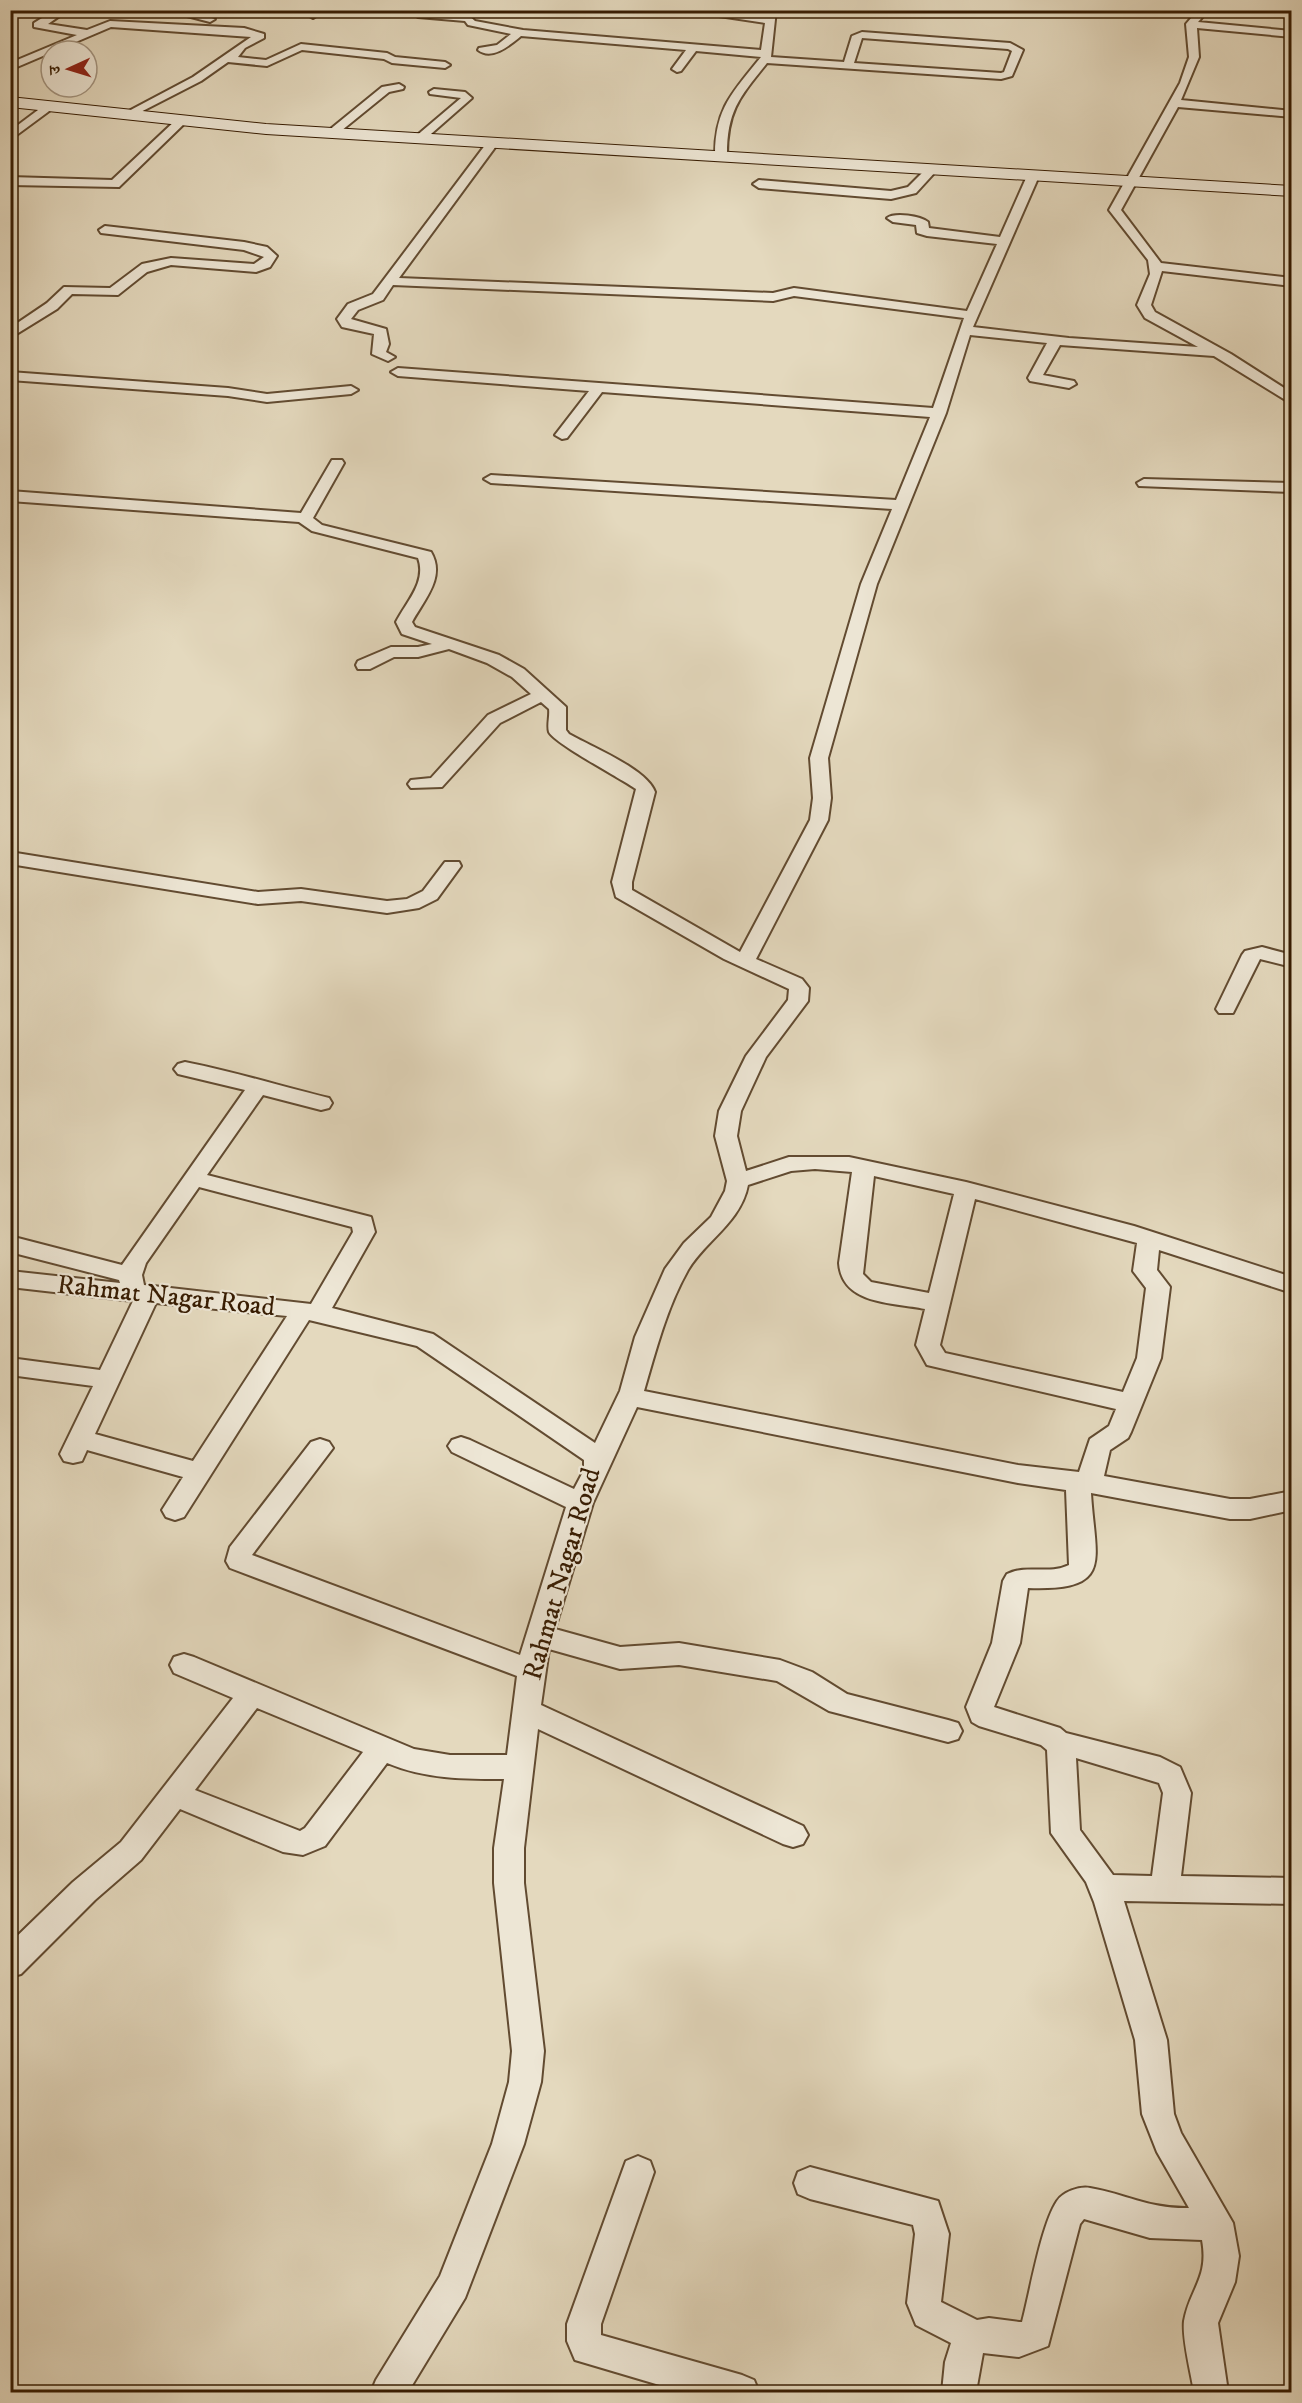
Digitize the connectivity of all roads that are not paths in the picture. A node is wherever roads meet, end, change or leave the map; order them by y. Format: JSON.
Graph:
{"nodes":[{"id":1,"x":63,"y":10,"type":"edge"},
{"id":2,"x":169,"y":10,"type":"edge"},
{"id":3,"x":427,"y":10,"type":"edge"},
{"id":4,"x":684,"y":10,"type":"edge"},
{"id":5,"x":1204,"y":10,"type":"edge"},
{"id":6,"x":770,"y":15,"type":"edge"},
{"id":7,"x":226,"y":18,"type":"dead end"},
{"id":8,"x":250,"y":20,"type":"dead end"},
{"id":9,"x":555,"y":24,"type":"dead end"},
{"id":10,"x":1191,"y":24,"type":"junction"},
{"id":11,"x":235,"y":32,"type":"junction"},
{"id":12,"x":519,"y":32,"type":"junction"},
{"id":13,"x":85,"y":33,"type":"junction"},
{"id":14,"x":1292,"y":34,"type":"edge"},
{"id":15,"x":549,"y":35,"type":"junction"},
{"id":16,"x":694,"y":46,"type":"junction"},
{"id":17,"x":483,"y":50,"type":"dead end"},
{"id":18,"x":765,"y":57,"type":"junction"},
{"id":19,"x":227,"y":59,"type":"junction"},
{"id":20,"x":445,"y":65,"type":"dead end"},
{"id":21,"x":848,"y":65,"type":"junction"},
{"id":22,"x":10,"y":67,"type":"edge"},
{"id":23,"x":677,"y":69,"type":"dead end"},
{"id":24,"x":399,"y":87,"type":"dead end"},
{"id":25,"x":434,"y":92,"type":"dead end"},
{"id":26,"x":10,"y":102,"type":"edge"},
{"id":27,"x":1175,"y":103,"type":"junction"},
{"id":28,"x":50,"y":106,"type":"junction"},
{"id":29,"x":1292,"y":114,"type":"edge"},
{"id":30,"x":129,"y":115,"type":"junction"},
{"id":31,"x":181,"y":121,"type":"junction"},
{"id":32,"x":332,"y":133,"type":"junction"},
{"id":33,"x":10,"y":137,"type":"edge"},
{"id":34,"x":419,"y":139,"type":"junction"},
{"id":35,"x":493,"y":142,"type":"junction"},
{"id":36,"x":721,"y":155,"type":"junction"},
{"id":37,"x":931,"y":170,"type":"junction"},
{"id":38,"x":1033,"y":176,"type":"junction"},
{"id":39,"x":10,"y":181,"type":"edge"},
{"id":40,"x":1129,"y":182,"type":"junction"},
{"id":41,"x":759,"y":184,"type":"dead end"},
{"id":42,"x":1292,"y":191,"type":"edge"},
{"id":43,"x":893,"y":218,"type":"dead end"},
{"id":44,"x":105,"y":230,"type":"dead end"},
{"id":45,"x":1003,"y":241,"type":"junction"},
{"id":46,"x":1155,"y":266,"type":"junction"},
{"id":47,"x":389,"y":281,"type":"junction"},
{"id":48,"x":1292,"y":282,"type":"edge"},
{"id":49,"x":971,"y":315,"type":"junction"},
{"id":50,"x":965,"y":330,"type":"junction"},
{"id":51,"x":10,"y":334,"type":"edge"},
{"id":52,"x":1055,"y":340,"type":"junction"},
{"id":53,"x":1217,"y":352,"type":"junction"},
{"id":54,"x":388,"y":357,"type":"dead end"},
{"id":55,"x":398,"y":372,"type":"dead end"},
{"id":56,"x":10,"y":376,"type":"edge"},
{"id":57,"x":1069,"y":384,"type":"dead end"},
{"id":58,"x":598,"y":388,"type":"junction"},
{"id":59,"x":351,"y":390,"type":"dead end"},
{"id":60,"x":1292,"y":400,"type":"edge"},
{"id":61,"x":939,"y":412,"type":"junction"},
{"id":62,"x":562,"y":435,"type":"dead end"},
{"id":63,"x":337,"y":463,"type":"dead end"},
{"id":64,"x":490,"y":479,"type":"dead end"},
{"id":65,"x":1144,"y":483,"type":"dead end"},
{"id":66,"x":1292,"y":488,"type":"edge"},
{"id":67,"x":10,"y":496,"type":"edge"},
{"id":68,"x":900,"y":505,"type":"junction"},
{"id":69,"x":303,"y":518,"type":"junction"},
{"id":70,"x":446,"y":645,"type":"junction"},
{"id":71,"x":364,"y":665,"type":"dead end"},
{"id":72,"x":544,"y":694,"type":"junction"},
{"id":73,"x":417,"y":784,"type":"dead end"},
{"id":74,"x":10,"y":858,"type":"edge"},
{"id":75,"x":452,"y":866,"type":"dead end"},
{"id":76,"x":745,"y":961,"type":"junction"},
{"id":77,"x":1292,"y":961,"type":"edge"},
{"id":78,"x":1226,"y":1009,"type":"dead end"},
{"id":79,"x":185,"y":1069,"type":"dead end"},
{"id":80,"x":256,"y":1087,"type":"junction"},
{"id":81,"x":321,"y":1103,"type":"dead end"},
{"id":82,"x":864,"y":1167,"type":"junction"},
{"id":83,"x":194,"y":1179,"type":"junction"},
{"id":84,"x":738,"y":1182,"type":"junction"},
{"id":85,"x":966,"y":1189,"type":"junction"},
{"id":86,"x":1149,"y":1240,"type":"junction"},
{"id":87,"x":10,"y":1244,"type":"edge"},
{"id":88,"x":10,"y":1279,"type":"edge"},
{"id":89,"x":1292,"y":1285,"type":"edge"},
{"id":90,"x":137,"y":1288,"type":"junction"},
{"id":91,"x":938,"y":1303,"type":"junction"},
{"id":92,"x":310,"y":1312,"type":"junction"},
{"id":93,"x":10,"y":1366,"type":"edge"},
{"id":94,"x":108,"y":1380,"type":"junction"},
{"id":95,"x":628,"y":1397,"type":"junction"},
{"id":96,"x":1131,"y":1402,"type":"junction"},
{"id":97,"x":461,"y":1446,"type":"dead end"},
{"id":98,"x":320,"y":1448,"type":"dead end"},
{"id":99,"x":598,"y":1462,"type":"junction"},
{"id":100,"x":199,"y":1472,"type":"junction"},
{"id":101,"x":1084,"y":1482,"type":"junction"},
{"id":102,"x":1292,"y":1500,"type":"edge"},
{"id":103,"x":580,"y":1503,"type":"junction"},
{"id":104,"x":176,"y":1510,"type":"dead end"},
{"id":105,"x":540,"y":1636,"type":"junction"},
{"id":106,"x":184,"y":1665,"type":"dead end"},
{"id":107,"x":531,"y":1670,"type":"junction"},
{"id":108,"x":252,"y":1693,"type":"junction"},
{"id":109,"x":525,"y":1710,"type":"junction"},
{"id":110,"x":948,"y":1731,"type":"dead end"},
{"id":111,"x":1057,"y":1742,"type":"junction"},
{"id":112,"x":382,"y":1748,"type":"junction"},
{"id":113,"x":519,"y":1767,"type":"junction"},
{"id":114,"x":175,"y":1794,"type":"junction"},
{"id":115,"x":793,"y":1835,"type":"dead end"},
{"id":116,"x":1104,"y":1888,"type":"junction"},
{"id":117,"x":1165,"y":1888,"type":"junction"},
{"id":118,"x":1292,"y":1891,"type":"edge"},
{"id":119,"x":10,"y":1964,"type":"edge"},
{"id":120,"x":638,"y":2172,"type":"dead end"},
{"id":121,"x":810,"y":2183,"type":"dead end"},
{"id":122,"x":1216,"y":2223,"type":"junction"},
{"id":123,"x":976,"y":2337,"type":"junction"},
{"id":124,"x":388,"y":2392,"type":"edge"},
{"id":125,"x":742,"y":2392,"type":"edge"},
{"id":126,"x":959,"y":2392,"type":"edge"},
{"id":127,"x":1211,"y":2392,"type":"edge"}],
"edges":[{"from":1,"to":13,"type":"street"},
{"from":2,"to":7,"type":"street"},
{"from":3,"to":12,"type":"street"},
{"from":4,"to":6,"type":"street"},
{"from":5,"to":10,"type":"street"},
{"from":6,"to":18,"type":"street"},
{"from":8,"to":11,"type":"street"},
{"from":9,"to":15,"type":"street"},
{"from":10,"to":14,"type":"street"},
{"from":10,"to":27,"type":"street"},
{"from":11,"to":13,"type":"street"},
{"from":11,"to":19,"type":"street"},
{"from":12,"to":15,"type":"street"},
{"from":12,"to":17,"type":"street"},
{"from":13,"to":22,"type":"street"},
{"from":15,"to":16,"type":"street"},
{"from":16,"to":18,"type":"street"},
{"from":16,"to":23,"type":"street"},
{"from":18,"to":21,"type":"street"},
{"from":18,"to":36,"type":"street"},
{"from":19,"to":20,"type":"street"},
{"from":19,"to":30,"type":"street"},
{"from":21,"to":21,"type":"street"},
{"from":24,"to":32,"type":"street"},
{"from":25,"to":34,"type":"street"},
{"from":26,"to":28,"type":"street"},
{"from":27,"to":29,"type":"street"},
{"from":27,"to":40,"type":"street"},
{"from":28,"to":30,"type":"street"},
{"from":28,"to":33,"type":"street"},
{"from":30,"to":31,"type":"street"},
{"from":31,"to":32,"type":"street"},
{"from":31,"to":39,"type":"street"},
{"from":32,"to":34,"type":"street"},
{"from":34,"to":35,"type":"street"},
{"from":35,"to":36,"type":"street"},
{"from":35,"to":47,"type":"street"},
{"from":36,"to":37,"type":"street"},
{"from":37,"to":38,"type":"street"},
{"from":37,"to":41,"type":"street"},
{"from":38,"to":40,"type":"street"},
{"from":38,"to":45,"type":"street"},
{"from":40,"to":42,"type":"street"},
{"from":40,"to":46,"type":"street"},
{"from":43,"to":45,"type":"street"},
{"from":44,"to":51,"type":"street"},
{"from":45,"to":49,"type":"street"},
{"from":46,"to":48,"type":"street"},
{"from":46,"to":53,"type":"street"},
{"from":47,"to":49,"type":"street"},
{"from":47,"to":54,"type":"street"},
{"from":49,"to":50,"type":"street"},
{"from":50,"to":52,"type":"street"},
{"from":50,"to":61,"type":"street"},
{"from":52,"to":53,"type":"street"},
{"from":52,"to":57,"type":"street"},
{"from":53,"to":60,"type":"street"},
{"from":55,"to":58,"type":"street"},
{"from":56,"to":59,"type":"street"},
{"from":58,"to":61,"type":"street"},
{"from":58,"to":62,"type":"street"},
{"from":61,"to":68,"type":"street"},
{"from":63,"to":69,"type":"street"},
{"from":64,"to":68,"type":"street"},
{"from":65,"to":66,"type":"street"},
{"from":67,"to":69,"type":"street"},
{"from":68,"to":76,"type":"street"},
{"from":69,"to":70,"type":"street"},
{"from":70,"to":71,"type":"street"},
{"from":70,"to":72,"type":"street"},
{"from":72,"to":73,"type":"street"},
{"from":72,"to":76,"type":"street"},
{"from":74,"to":75,"type":"street"},
{"from":76,"to":84,"type":"street"},
{"from":77,"to":78,"type":"street"},
{"from":79,"to":80,"type":"street"},
{"from":80,"to":81,"type":"street"},
{"from":80,"to":83,"type":"street"},
{"from":82,"to":84,"type":"street"},
{"from":82,"to":85,"type":"street"},
{"from":82,"to":91,"type":"street"},
{"from":83,"to":90,"type":"street"},
{"from":83,"to":92,"type":"street"},
{"from":84,"to":95,"type":"street"},
{"from":85,"to":86,"type":"street"},
{"from":85,"to":91,"type":"street"},
{"from":86,"to":89,"type":"street"},
{"from":86,"to":96,"type":"street"},
{"from":87,"to":90,"type":"street"},
{"from":88,"to":90,"type":"street","name":"Rahmat Nagar Road"},
{"from":90,"to":92,"type":"street","name":"Rahmat Nagar Road"},
{"from":90,"to":94,"type":"street"},
{"from":91,"to":96,"type":"street"},
{"from":92,"to":99,"type":"street","name":"Rahmat Nagar Road"},
{"from":92,"to":100,"type":"street"},
{"from":93,"to":94,"type":"street"},
{"from":94,"to":100,"type":"street"},
{"from":95,"to":99,"type":"street"},
{"from":95,"to":101,"type":"street"},
{"from":96,"to":101,"type":"street"},
{"from":97,"to":103,"type":"street"},
{"from":98,"to":107,"type":"street"},
{"from":99,"to":103,"type":"street","name":"Rahmat Nagar Road"},
{"from":100,"to":104,"type":"street"},
{"from":101,"to":102,"type":"street"},
{"from":101,"to":111,"type":"street"},
{"from":103,"to":105,"type":"street","name":"Rahmat Nagar Road"},
{"from":105,"to":107,"type":"street","name":"Rahmat Nagar Road"},
{"from":105,"to":110,"type":"street"},
{"from":106,"to":108,"type":"street"},
{"from":107,"to":109,"type":"street","name":"Rahmat Nagar Road"},
{"from":108,"to":112,"type":"street"},
{"from":108,"to":114,"type":"street"},
{"from":109,"to":113,"type":"street","name":"Rahmat Nagar Road"},
{"from":109,"to":115,"type":"street"},
{"from":111,"to":116,"type":"street"},
{"from":111,"to":117,"type":"street"},
{"from":112,"to":113,"type":"street"},
{"from":112,"to":114,"type":"street"},
{"from":113,"to":124,"type":"street","name":"Rahmat Nagar Road"},
{"from":114,"to":119,"type":"street"},
{"from":116,"to":117,"type":"street"},
{"from":116,"to":122,"type":"street"},
{"from":117,"to":118,"type":"street"},
{"from":120,"to":125,"type":"street"},
{"from":121,"to":123,"type":"street"},
{"from":122,"to":123,"type":"street"},
{"from":122,"to":127,"type":"street"},
{"from":123,"to":126,"type":"street"}]}
